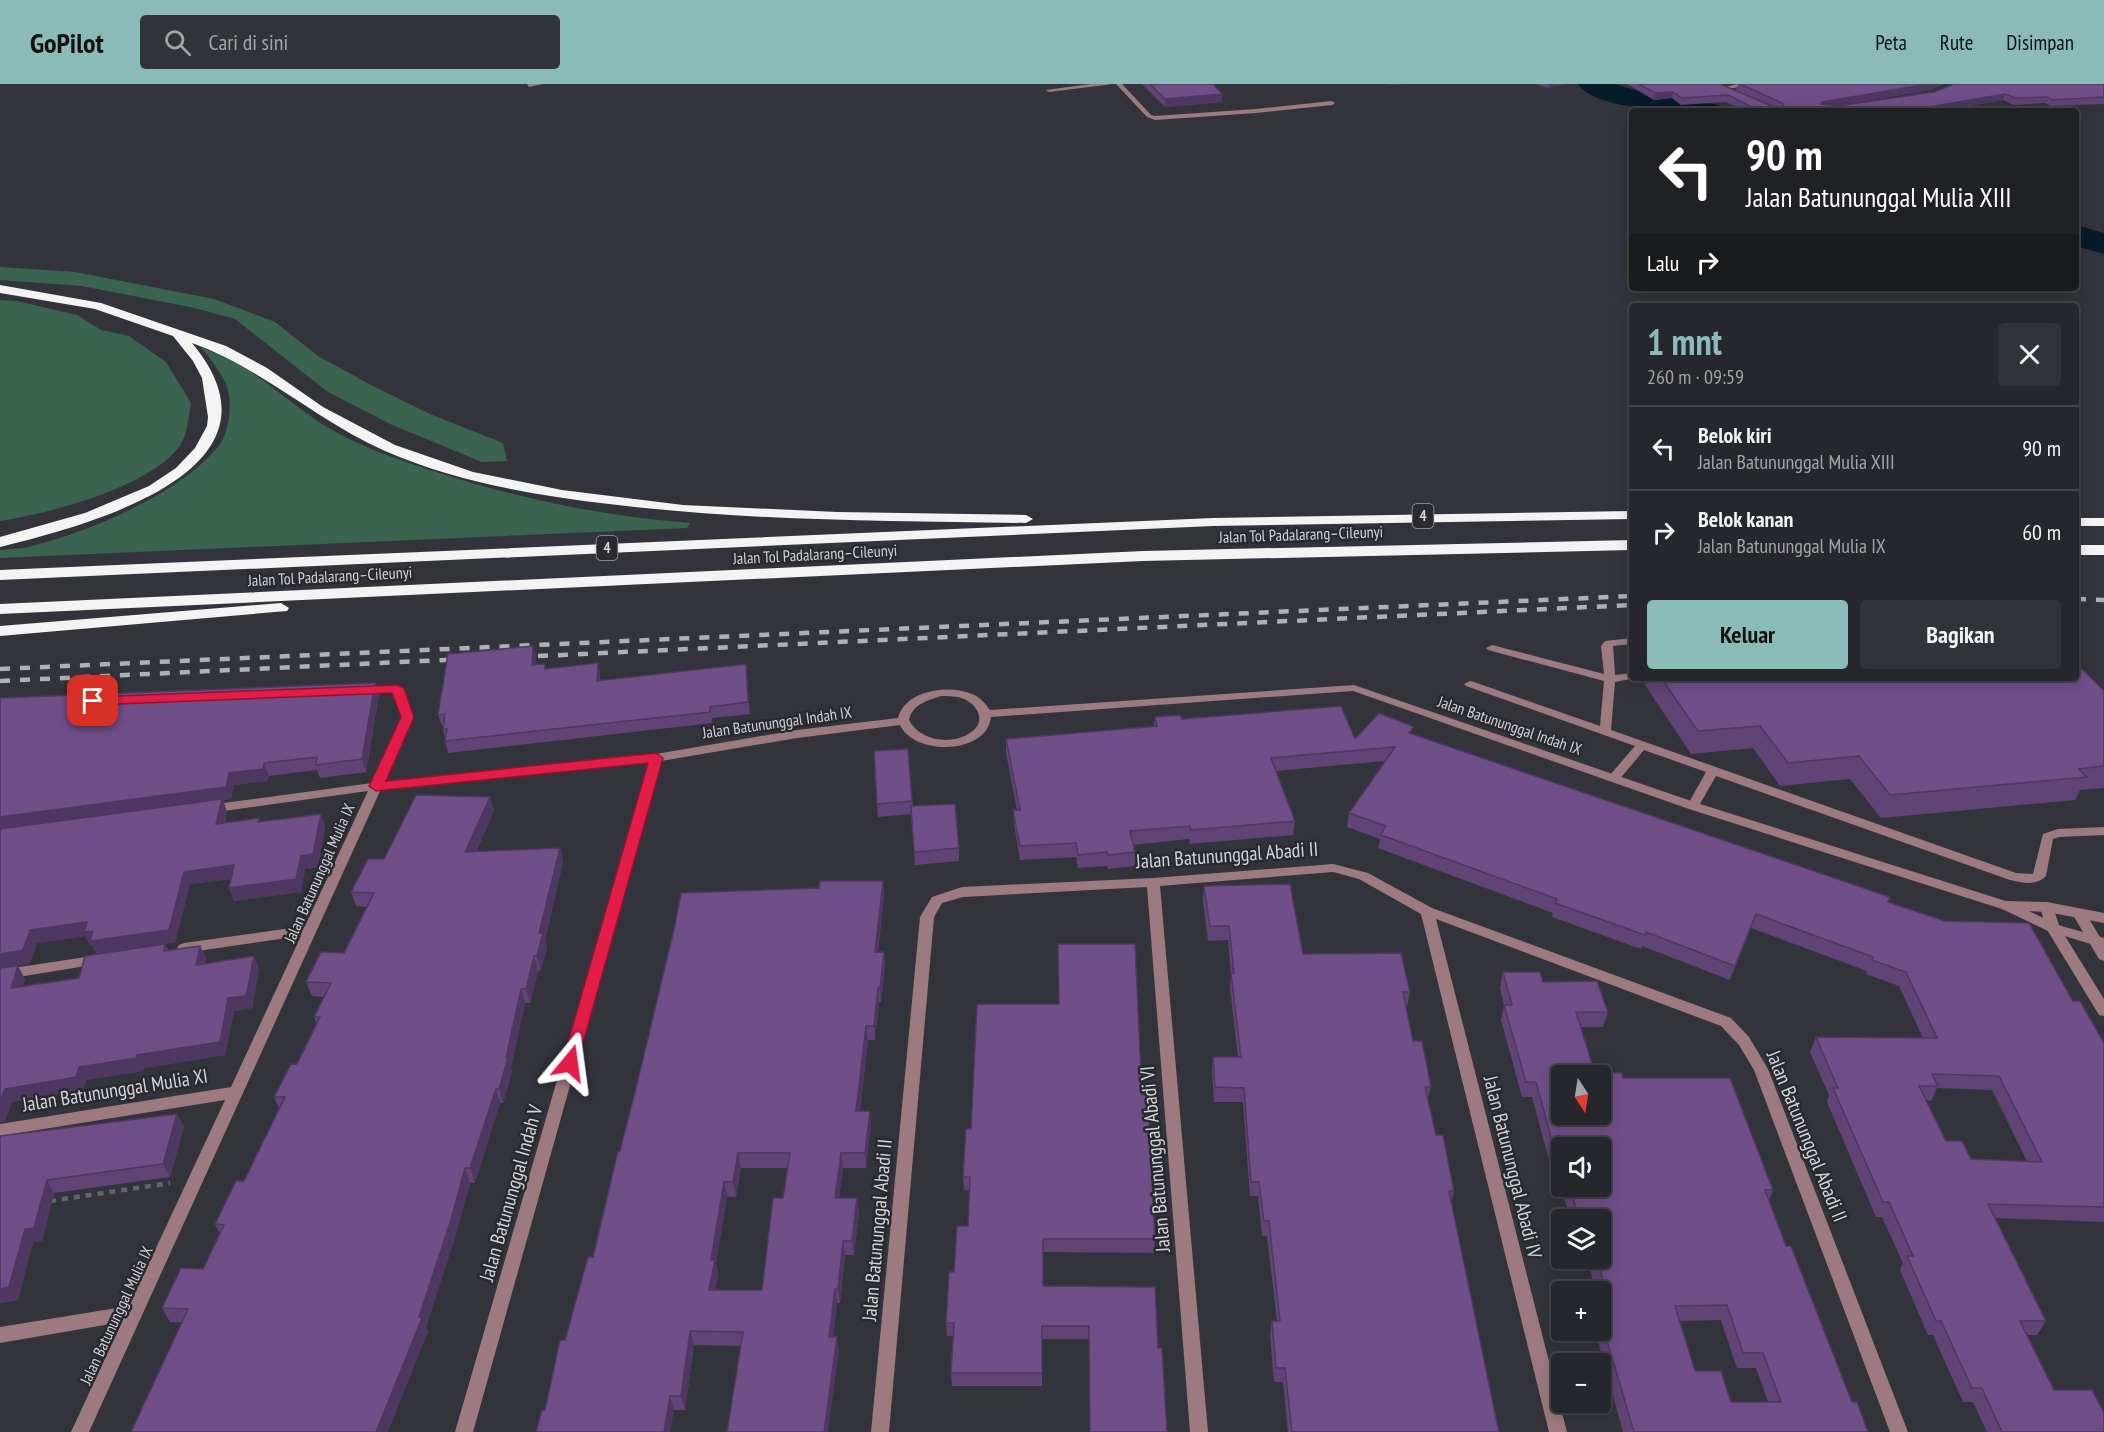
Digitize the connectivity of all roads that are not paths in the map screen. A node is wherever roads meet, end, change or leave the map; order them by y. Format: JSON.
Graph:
{"nodes":[{"id":1,"x":540,"y":84,"type":"edge"},
{"id":2,"x":1110,"y":84,"type":"edge"},
{"id":3,"x":1119,"y":84,"type":"edge"},
{"id":4,"x":1712,"y":84,"type":"edge"},
{"id":5,"x":1752,"y":84,"type":"edge"},
{"id":6,"x":530,"y":85,"type":"edge"},
{"id":7,"x":1723,"y":88,"type":"junction"},
{"id":8,"x":1049,"y":90,"type":"dead end"},
{"id":9,"x":1740,"y":96,"type":"edge"},
{"id":10,"x":1332,"y":103,"type":"dead end"},
{"id":11,"x":0,"y":290,"type":"edge"},
{"id":12,"x":178,"y":335,"type":"junction"},
{"id":13,"x":1629,"y":515,"type":"edge"},
{"id":14,"x":1214,"y":522,"type":"junction"},
{"id":15,"x":2079,"y":522,"type":"edge"},
{"id":16,"x":2104,"y":522,"type":"edge"},
{"id":17,"x":0,"y":542,"type":"edge"},
{"id":18,"x":1629,"y":545,"type":"edge"},
{"id":19,"x":2079,"y":550,"type":"edge"},
{"id":20,"x":2104,"y":550,"type":"edge"},
{"id":21,"x":0,"y":575,"type":"edge"},
{"id":22,"x":419,"y":590,"type":"junction"},
{"id":23,"x":0,"y":609,"type":"edge"},
{"id":24,"x":0,"y":632,"type":"edge"},
{"id":25,"x":1629,"y":641,"type":"edge"},
{"id":26,"x":1492,"y":648,"type":"dead end"},
{"id":27,"x":1629,"y":676,"type":"edge"},
{"id":28,"x":1610,"y":679,"type":"junction"},
{"id":29,"x":1470,"y":684,"type":"dead end"},
{"id":30,"x":351,"y":690,"type":"edge"},
{"id":31,"x":986,"y":714,"type":"junction"},
{"id":32,"x":903,"y":721,"type":"junction"},
{"id":33,"x":1605,"y":730,"type":"junction"},
{"id":34,"x":1643,"y":744,"type":"junction"},
{"id":35,"x":656,"y":758,"type":"junction"},
{"id":36,"x":1714,"y":769,"type":"junction"},
{"id":37,"x":1614,"y":778,"type":"junction"},
{"id":38,"x":376,"y":786,"type":"junction"},
{"id":39,"x":1694,"y":806,"type":"junction"},
{"id":40,"x":200,"y":810,"type":"edge"},
{"id":41,"x":2104,"y":831,"type":"edge"},
{"id":42,"x":1153,"y":882,"type":"junction"},
{"id":43,"x":2007,"y":906,"type":"junction"},
{"id":44,"x":2047,"y":907,"type":"junction"},
{"id":45,"x":1427,"y":911,"type":"junction"},
{"id":46,"x":2080,"y":915,"type":"junction"},
{"id":47,"x":2104,"y":918,"type":"edge"},
{"id":48,"x":2053,"y":928,"type":"junction"},
{"id":49,"x":311,"y":930,"type":"junction"},
{"id":50,"x":2099,"y":941,"type":"edge"},
{"id":51,"x":173,"y":950,"type":"edge"},
{"id":52,"x":2104,"y":957,"type":"edge"},
{"id":53,"x":115,"y":958,"type":"edge"},
{"id":54,"x":0,"y":975,"type":"edge"},
{"id":55,"x":2104,"y":1011,"type":"edge"},
{"id":56,"x":237,"y":1092,"type":"junction"},
{"id":57,"x":0,"y":1130,"type":"edge"},
{"id":58,"x":136,"y":1312,"type":"junction"},
{"id":59,"x":0,"y":1335,"type":"edge"},
{"id":60,"x":80,"y":1432,"type":"edge"},
{"id":61,"x":464,"y":1432,"type":"edge"},
{"id":62,"x":880,"y":1432,"type":"edge"},
{"id":63,"x":1199,"y":1432,"type":"edge"},
{"id":64,"x":1558,"y":1432,"type":"edge"},
{"id":65,"x":1899,"y":1432,"type":"edge"}],
"edges":[{"from":1,"to":6,"type":"street"},
{"from":2,"to":8,"type":"street"},
{"from":3,"to":10,"type":"street"},
{"from":4,"to":7,"type":"street"},
{"from":5,"to":7,"type":"street"},
{"from":7,"to":9,"type":"street"},
{"from":11,"to":12,"type":"highway"},
{"from":12,"to":14,"type":"highway"},
{"from":12,"to":17,"type":"highway"},
{"from":13,"to":14,"type":"highway","name":"Jalan Tol Padalarang–Cileunyi","number":"4"},
{"from":14,"to":21,"type":"highway","name":"Jalan Tol Padalarang–Cileunyi","number":"4"},
{"from":15,"to":16,"type":"highway"},
{"from":18,"to":22,"type":"highway","name":"Jalan Tol Padalarang–Cileunyi","number":"4"},
{"from":19,"to":20,"type":"highway"},
{"from":22,"to":23,"type":"highway","name":"Jalan Tol Padalarang–Cileunyi","number":"4"},
{"from":22,"to":24,"type":"highway"},
{"from":25,"to":28,"type":"street"},
{"from":26,"to":28,"type":"street"},
{"from":27,"to":28,"type":"street"},
{"from":28,"to":33,"type":"street"},
{"from":29,"to":33,"type":"street"},
{"from":30,"to":38,"type":"street","name":"Jalan Batununggal Mulia IX"},
{"from":31,"to":32,"type":"street"},
{"from":31,"to":32,"type":"street"},
{"from":31,"to":37,"type":"street","name":"Jalan Batununggal Indah IX"},
{"from":32,"to":35,"type":"street","name":"Jalan Batununggal Indah IX"},
{"from":33,"to":34,"type":"street"},
{"from":34,"to":36,"type":"street"},
{"from":34,"to":37,"type":"street"},
{"from":35,"to":38,"type":"street","name":"Jalan Batununggal Indah IX"},
{"from":35,"to":61,"type":"street","name":"Jalan Batununggal Indah V"},
{"from":36,"to":39,"type":"street"},
{"from":36,"to":41,"type":"street"},
{"from":37,"to":39,"type":"street","name":"Jalan Batununggal Indah IX"},
{"from":38,"to":40,"type":"street","name":"Jalan Batununggal Indah IX"},
{"from":38,"to":49,"type":"street","name":"Jalan Batununggal Mulia IX"},
{"from":39,"to":43,"type":"street","name":"Jalan Batununggal Indah IX"},
{"from":42,"to":45,"type":"street","name":"Jalan Batununggal Abadi II"},
{"from":42,"to":62,"type":"street","name":"Jalan Batununggal Abadi II"},
{"from":42,"to":63,"type":"street","name":"Jalan Batununggal Abadi VI"},
{"from":43,"to":44,"type":"street","name":"Jalan Batununggal Indah IX"},
{"from":43,"to":48,"type":"street","name":"Jalan Batununggal Indah IX"},
{"from":44,"to":46,"type":"street","name":"Jalan Batununggal Indah IX"},
{"from":44,"to":48,"type":"street"},
{"from":45,"to":64,"type":"street","name":"Jalan Batununggal Abadi IV"},
{"from":45,"to":65,"type":"street","name":"Jalan Batununggal Abadi II"},
{"from":46,"to":47,"type":"street","name":"Jalan Batununggal Indah IX"},
{"from":46,"to":50,"type":"street"},
{"from":48,"to":50,"type":"street","name":"Jalan Batununggal Indah IX"},
{"from":48,"to":55,"type":"street"},
{"from":49,"to":51,"type":"street"},
{"from":49,"to":56,"type":"street","name":"Jalan Batununggal Mulia IX"},
{"from":50,"to":52,"type":"street"},
{"from":53,"to":54,"type":"street"},
{"from":56,"to":57,"type":"street","name":"Jalan Batununggal Mulia XI"},
{"from":56,"to":58,"type":"street","name":"Jalan Batununggal Mulia IX"},
{"from":58,"to":59,"type":"street"},
{"from":58,"to":60,"type":"street","name":"Jalan Batununggal Mulia IX"}]}
